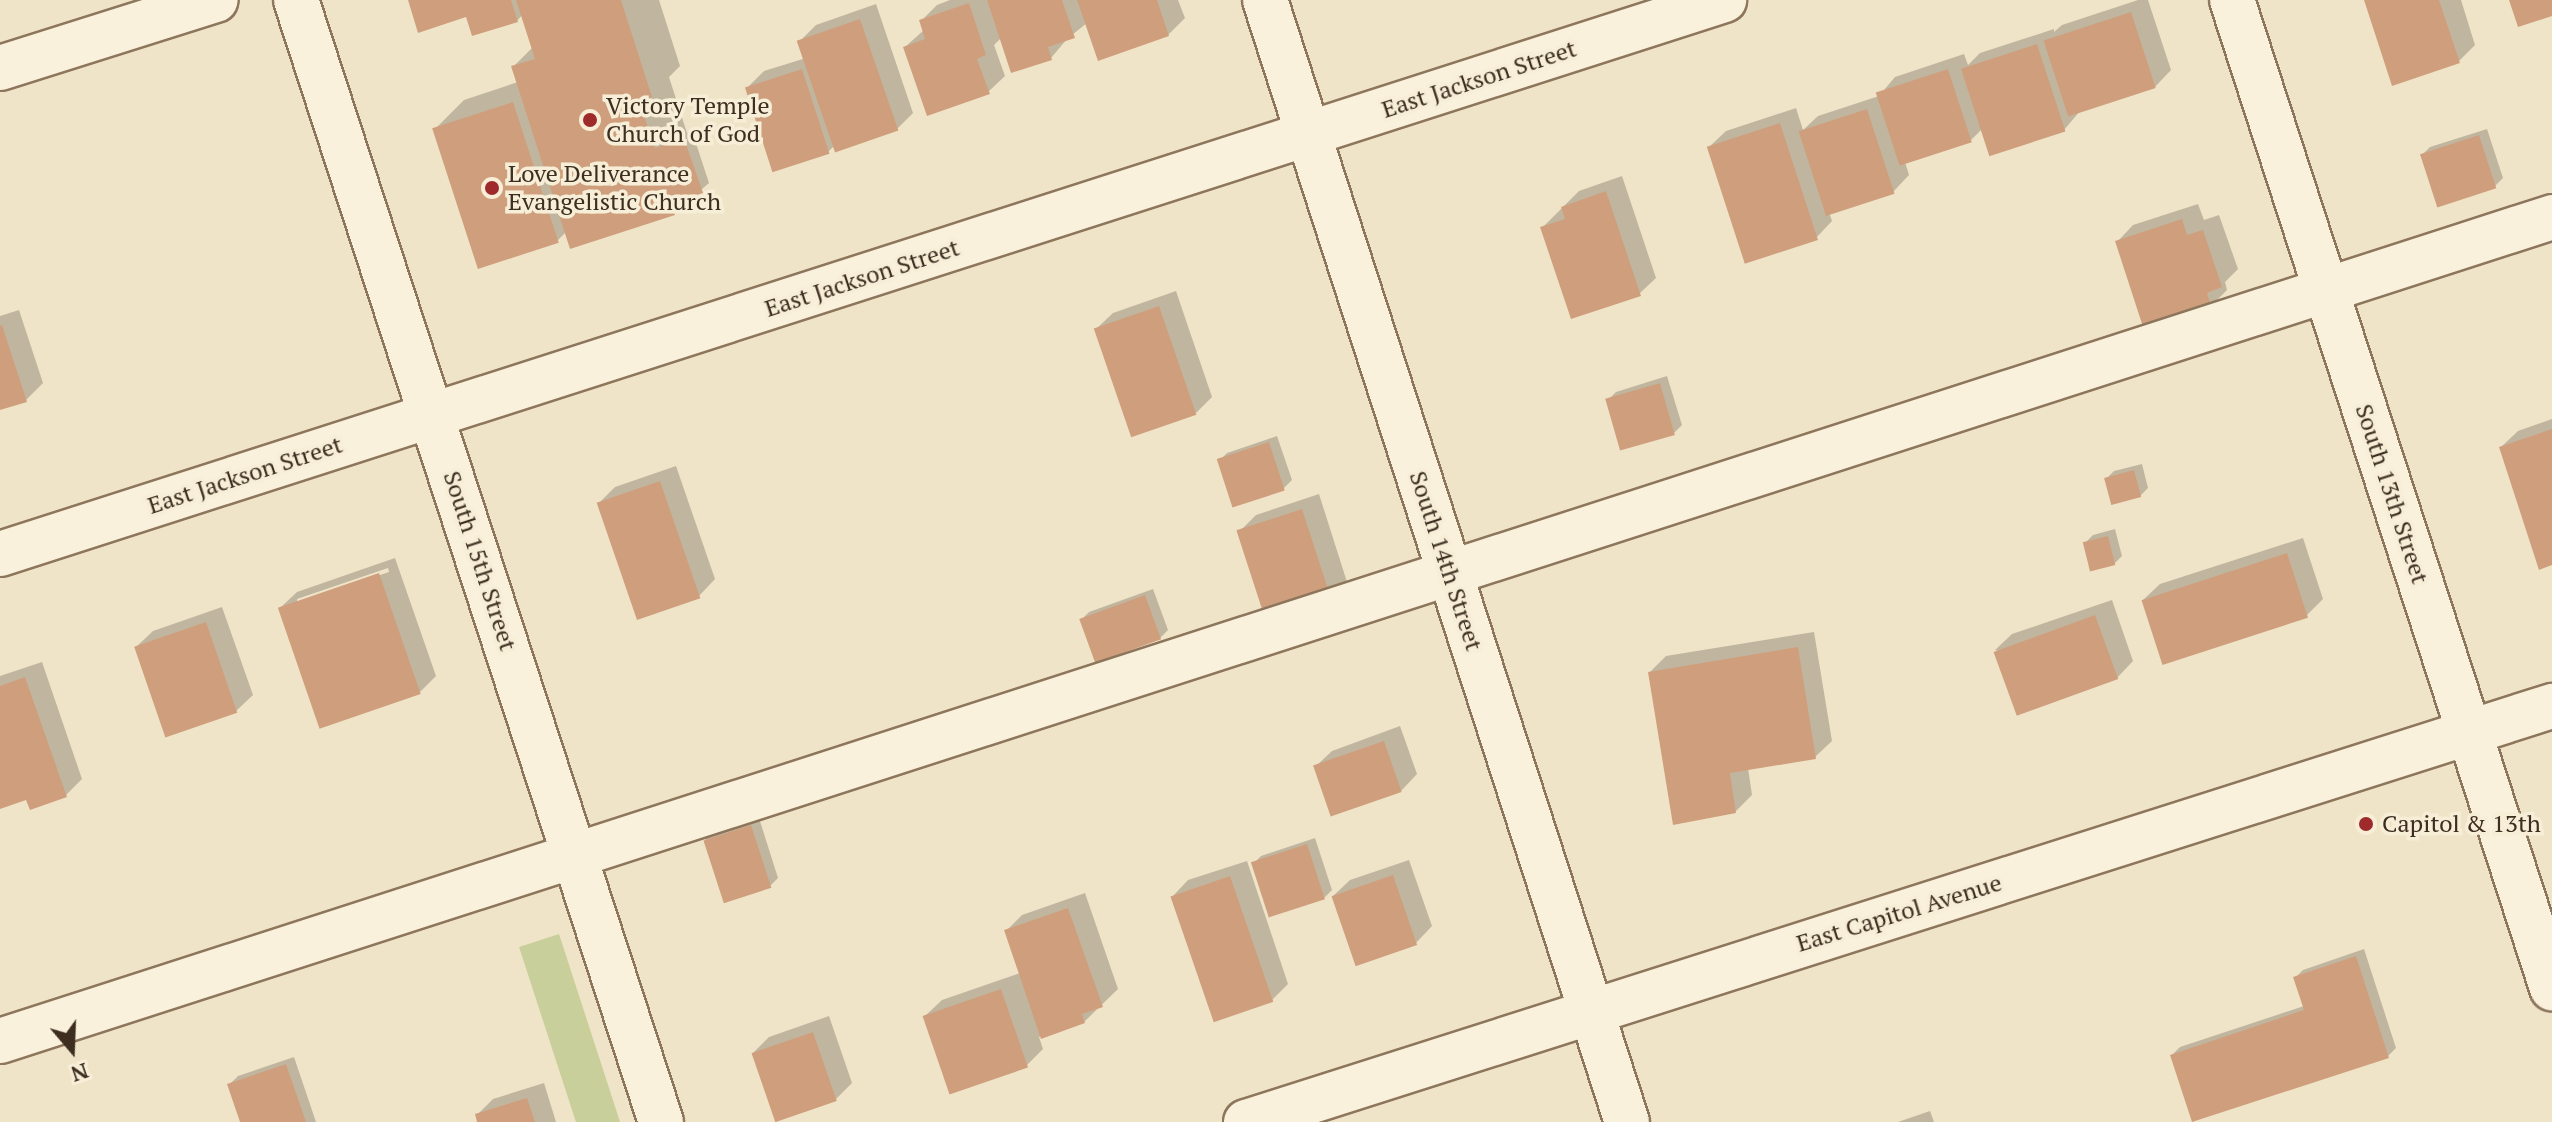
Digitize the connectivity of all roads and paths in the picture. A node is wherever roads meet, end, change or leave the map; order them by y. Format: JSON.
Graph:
{"nodes":[{"id":1,"x":216,"y":0,"type":"edge"},
{"id":2,"x":296,"y":0,"type":"edge"},
{"id":3,"x":1265,"y":0,"type":"edge"},
{"id":4,"x":1724,"y":0,"type":"edge"},
{"id":5,"x":2232,"y":0,"type":"edge"},
{"id":6,"x":0,"y":68,"type":"edge"},
{"id":7,"x":1308,"y":136,"type":"junction"},
{"id":8,"x":2552,"y":217,"type":"edge"},
{"id":9,"x":2326,"y":289,"type":"junction"},
{"id":10,"x":433,"y":416,"type":"junction"},
{"id":11,"x":0,"y":554,"type":"edge"},
{"id":12,"x":1450,"y":571,"type":"junction"},
{"id":13,"x":2552,"y":706,"type":"edge"},
{"id":14,"x":2469,"y":732,"type":"junction"},
{"id":15,"x":576,"y":854,"type":"junction"},
{"id":16,"x":2552,"y":988,"type":"edge"},
{"id":17,"x":1589,"y":1010,"type":"junction"},
{"id":18,"x":0,"y":1041,"type":"edge"},
{"id":19,"x":661,"y":1122,"type":"edge"},
{"id":20,"x":1246,"y":1122,"type":"edge"},
{"id":21,"x":1627,"y":1122,"type":"edge"}],
"edges":[{"from":1,"to":6,"type":"street"},
{"from":2,"to":10,"type":"street","name":"South 15th Street"},
{"from":3,"to":7,"type":"street","name":"South 14th Street"},
{"from":4,"to":7,"type":"street","name":"East Jackson Street"},
{"from":5,"to":9,"type":"street","name":"South 13th Street"},
{"from":7,"to":10,"type":"street","name":"East Jackson Street"},
{"from":7,"to":12,"type":"street","name":"South 14th Street"},
{"from":8,"to":9,"type":"street"},
{"from":9,"to":12,"type":"street"},
{"from":9,"to":14,"type":"street","name":"South 13th Street"},
{"from":10,"to":11,"type":"street","name":"East Jackson Street"},
{"from":10,"to":15,"type":"street","name":"South 15th Street"},
{"from":12,"to":15,"type":"street"},
{"from":12,"to":17,"type":"street","name":"South 14th Street"},
{"from":13,"to":14,"type":"street","name":"East Capitol Avenue"},
{"from":14,"to":16,"type":"street","name":"South 13th Street"},
{"from":14,"to":17,"type":"street","name":"East Capitol Avenue"},
{"from":15,"to":18,"type":"street"},
{"from":15,"to":19,"type":"street","name":"South 15th Street"},
{"from":17,"to":20,"type":"street","name":"East Capitol Avenue"},
{"from":17,"to":21,"type":"street","name":"South 14th Street"}]}
